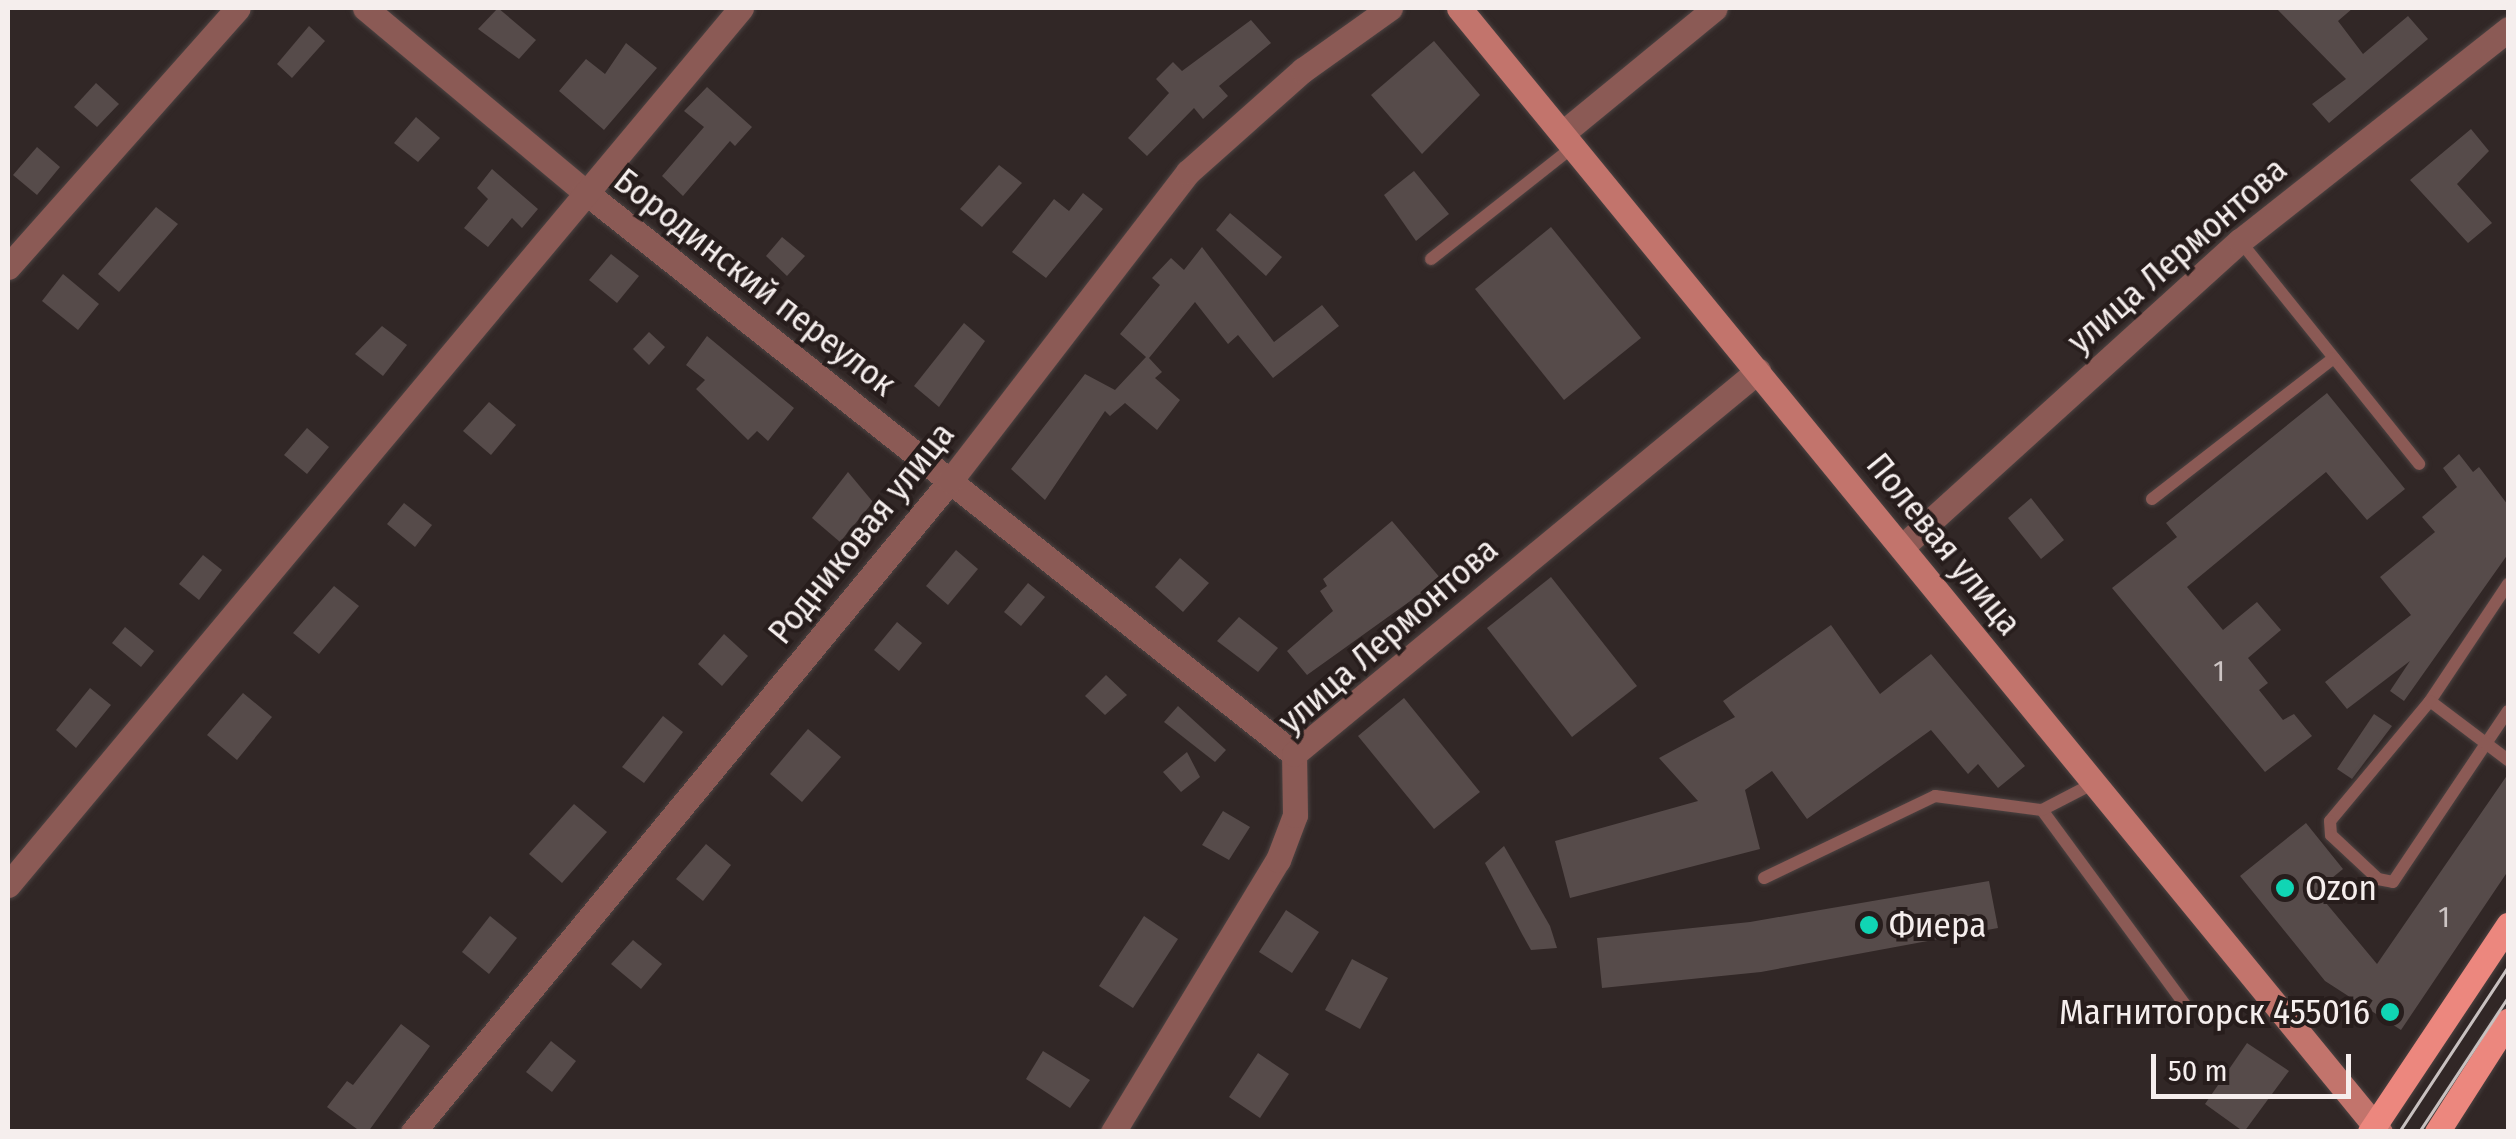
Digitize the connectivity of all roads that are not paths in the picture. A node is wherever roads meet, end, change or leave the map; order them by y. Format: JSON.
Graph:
{"nodes":[{"id":1,"x":238,"y":8,"type":"edge"},
{"id":2,"x":365,"y":8,"type":"edge"},
{"id":3,"x":741,"y":8,"type":"edge"},
{"id":4,"x":1390,"y":8,"type":"edge"},
{"id":5,"x":1460,"y":8,"type":"edge"},
{"id":6,"x":1715,"y":8,"type":"edge"},
{"id":7,"x":2508,"y":29,"type":"edge"},
{"id":8,"x":1570,"y":138,"type":"junction"},
{"id":9,"x":584,"y":192,"type":"junction"},
{"id":10,"x":2240,"y":241,"type":"junction"},
{"id":11,"x":1431,"y":259,"type":"dead end"},
{"id":12,"x":8,"y":267,"type":"edge"},
{"id":13,"x":2334,"y":358,"type":"junction"},
{"id":14,"x":1758,"y":371,"type":"junction"},
{"id":15,"x":2419,"y":464,"type":"dead end"},
{"id":16,"x":950,"y":481,"type":"junction"},
{"id":17,"x":2152,"y":500,"type":"dead end"},
{"id":18,"x":1902,"y":547,"type":"junction"},
{"id":19,"x":2508,"y":584,"type":"edge"},
{"id":20,"x":2430,"y":700,"type":"junction"},
{"id":21,"x":2508,"y":712,"type":"edge"},
{"id":22,"x":2487,"y":744,"type":"junction"},
{"id":23,"x":1294,"y":754,"type":"junction"},
{"id":24,"x":2508,"y":760,"type":"edge"},
{"id":25,"x":2094,"y":783,"type":"junction"},
{"id":26,"x":2042,"y":810,"type":"junction"},
{"id":27,"x":1764,"y":878,"type":"dead end"},
{"id":28,"x":8,"y":885,"type":"edge"},
{"id":29,"x":2508,"y":925,"type":"edge"},
{"id":30,"x":2185,"y":1005,"type":"dead end"},
{"id":31,"x":2508,"y":1022,"type":"edge"},
{"id":32,"x":2375,"y":1129,"type":"edge"},
{"id":33,"x":413,"y":1132,"type":"edge"},
{"id":34,"x":1113,"y":1132,"type":"edge"},
{"id":35,"x":2438,"y":1132,"type":"edge"}],
"edges":[{"from":1,"to":12,"type":"street"},
{"from":2,"to":9,"type":"street","name":"Бородинский переулок"},
{"from":3,"to":9,"type":"street"},
{"from":4,"to":16,"type":"street","name":"Родниковая улица"},
{"from":5,"to":8,"type":"street","name":"Полевая улица"},
{"from":6,"to":8,"type":"street"},
{"from":7,"to":10,"type":"street","name":"улица Лермонтова"},
{"from":8,"to":11,"type":"lane"},
{"from":8,"to":14,"type":"street","name":"Полевая улица"},
{"from":9,"to":16,"type":"street","name":"Бородинский переулок"},
{"from":9,"to":28,"type":"street"},
{"from":10,"to":13,"type":"lane"},
{"from":10,"to":18,"type":"street","name":"улица Лермонтова"},
{"from":13,"to":15,"type":"lane"},
{"from":13,"to":17,"type":"lane"},
{"from":14,"to":18,"type":"street","name":"Полевая улица"},
{"from":14,"to":23,"type":"street","name":"улица Лермонтова"},
{"from":16,"to":23,"type":"street","name":"Бородинский переулок"},
{"from":16,"to":33,"type":"street","name":"Родниковая улица"},
{"from":18,"to":25,"type":"street","name":"Полевая улица"},
{"from":19,"to":20,"type":"lane"},
{"from":20,"to":22,"type":"lane"},
{"from":20,"to":22,"type":"lane"},
{"from":21,"to":22,"type":"lane"},
{"from":22,"to":24,"type":"lane"},
{"from":23,"to":34,"type":"street","name":"улица Лермонтова"},
{"from":25,"to":26,"type":"lane"},
{"from":25,"to":32,"type":"street","name":"Полевая улица"},
{"from":26,"to":27,"type":"lane"},
{"from":26,"to":30,"type":"lane"},
{"from":29,"to":32,"type":"main road"},
{"from":31,"to":35,"type":"main road"}]}
